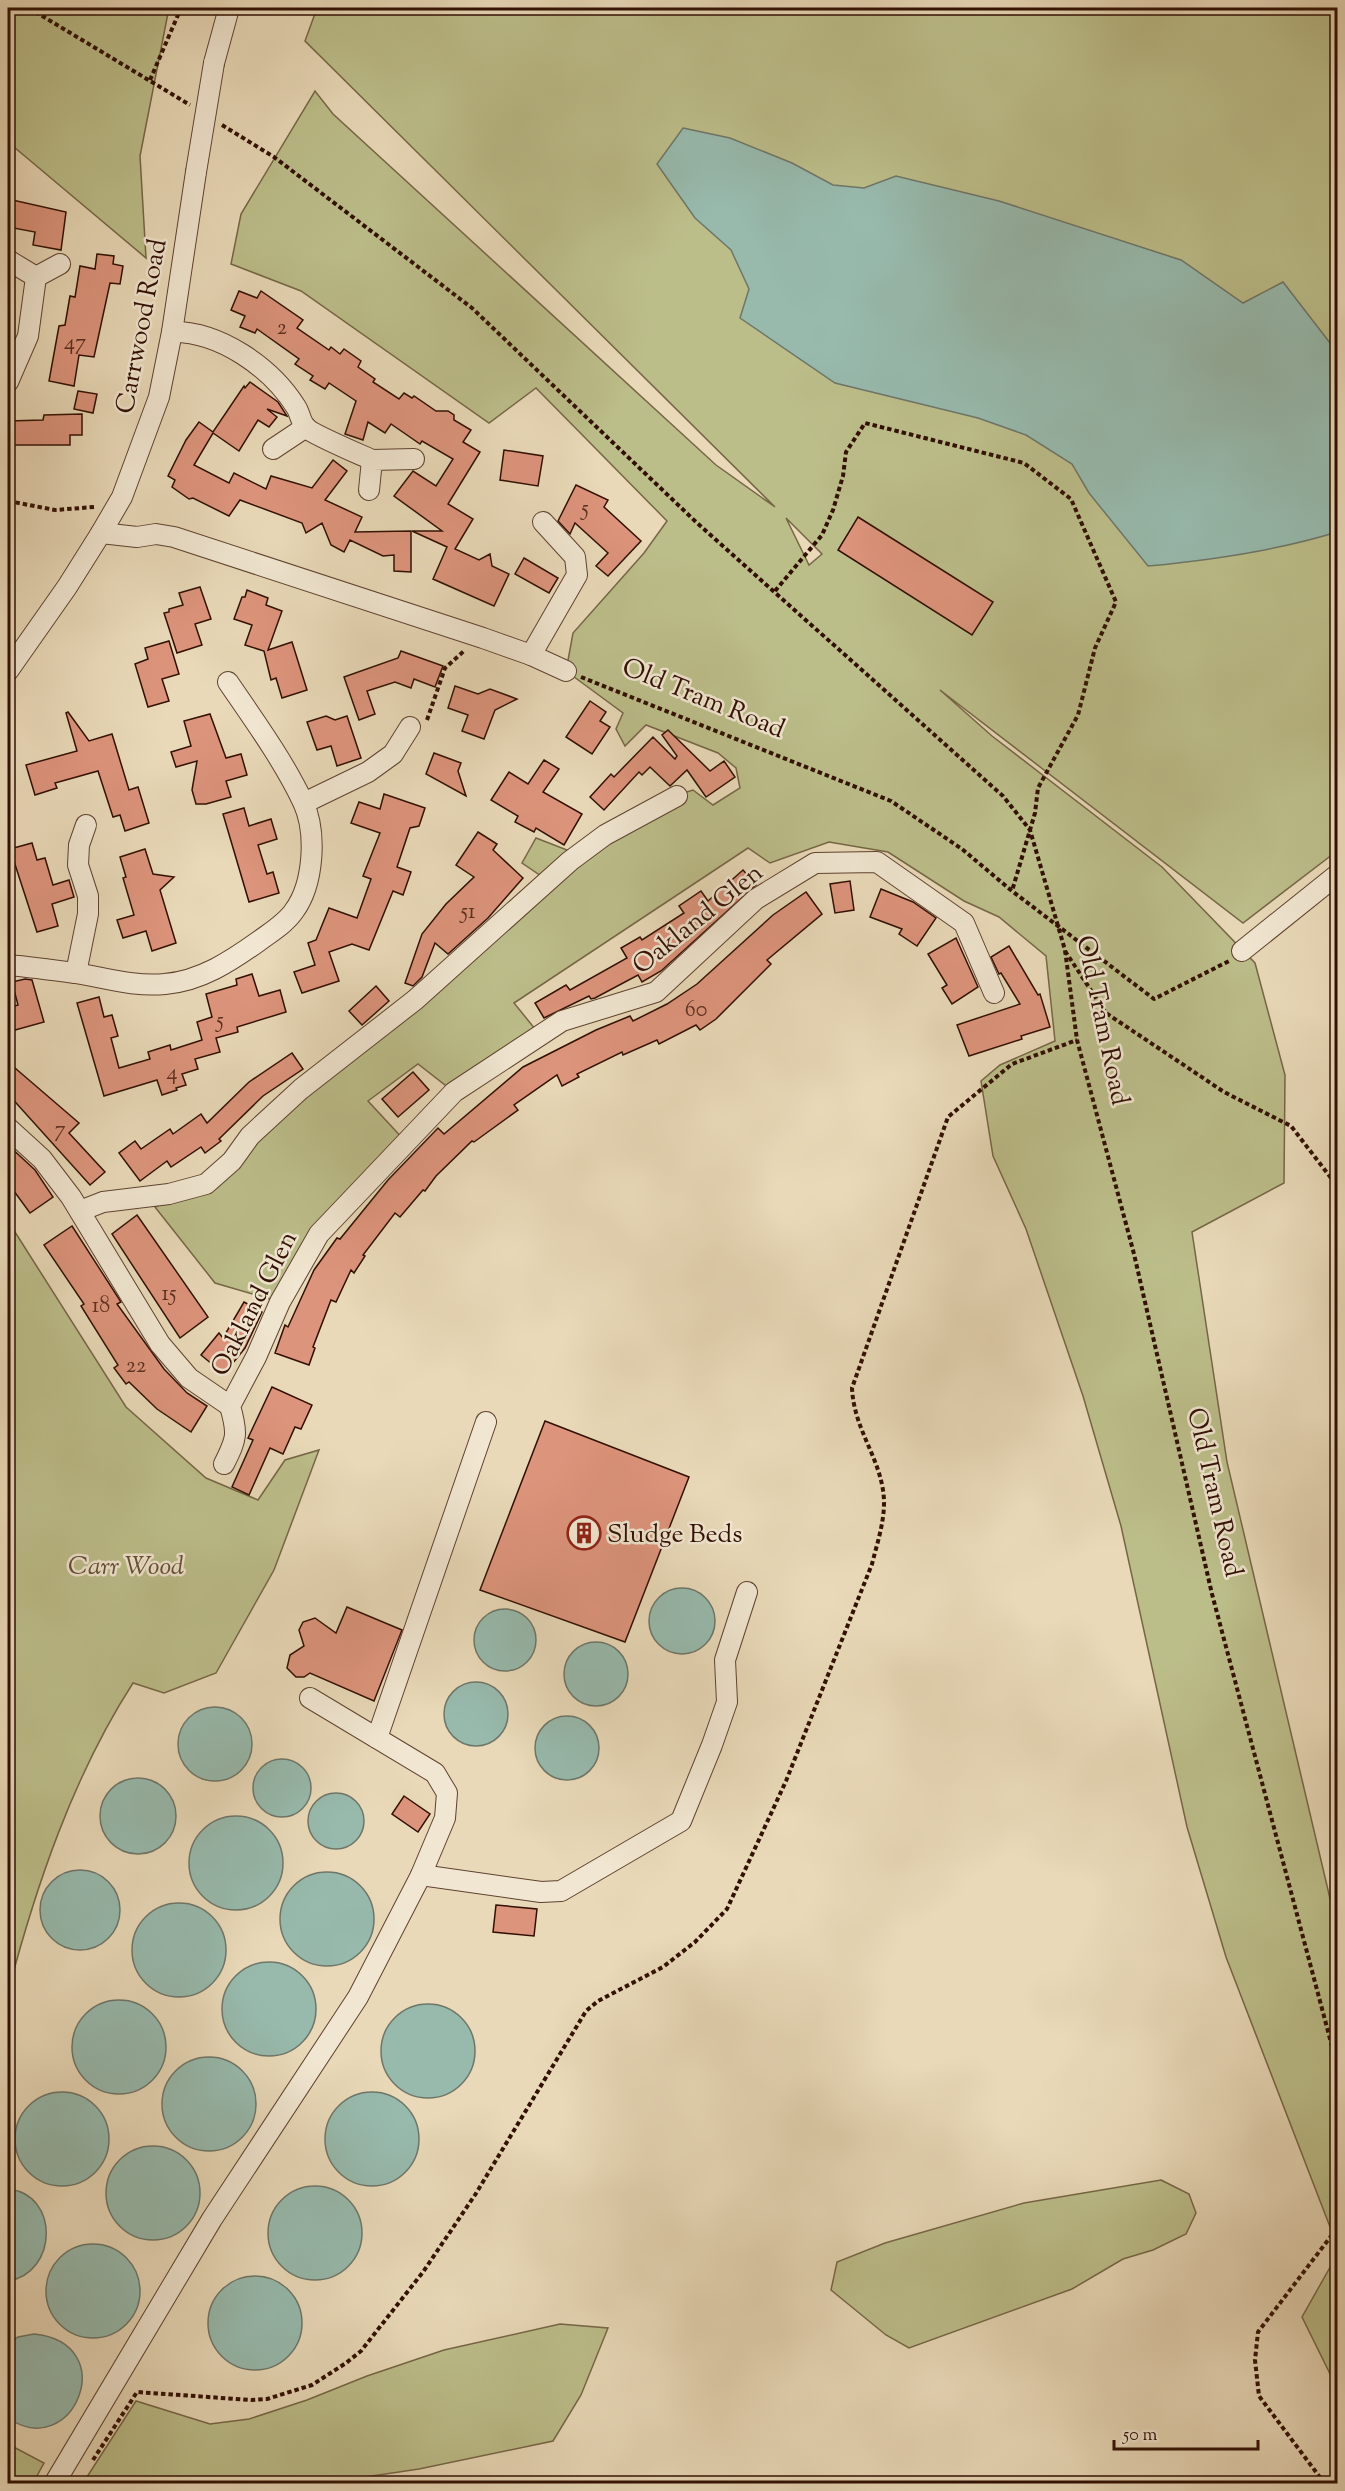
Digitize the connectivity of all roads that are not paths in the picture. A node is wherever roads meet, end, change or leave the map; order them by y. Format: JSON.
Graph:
{"nodes":[{"id":1,"x":229,"y":8,"type":"edge"},
{"id":2,"x":8,"y":260,"type":"edge"},
{"id":3,"x":60,"y":264,"type":"dead end"},
{"id":4,"x":36,"y":277,"type":"junction"},
{"id":5,"x":172,"y":332,"type":"junction"},
{"id":6,"x":8,"y":382,"type":"edge"},
{"id":7,"x":306,"y":427,"type":"junction"},
{"id":8,"x":273,"y":449,"type":"dead end"},
{"id":9,"x":414,"y":459,"type":"dead end"},
{"id":10,"x":372,"y":460,"type":"junction"},
{"id":11,"x":369,"y":490,"type":"dead end"},
{"id":12,"x":543,"y":522,"type":"dead end"},
{"id":13,"x":101,"y":533,"type":"junction"},
{"id":14,"x":531,"y":655,"type":"junction"},
{"id":15,"x":8,"y":671,"type":"edge"},
{"id":16,"x":566,"y":671,"type":"road end"},
{"id":17,"x":228,"y":682,"type":"dead end"},
{"id":18,"x":410,"y":727,"type":"road end"},
{"id":19,"x":677,"y":795,"type":"dead end"},
{"id":20,"x":304,"y":804,"type":"junction"},
{"id":21,"x":86,"y":825,"type":"dead end"},
{"id":22,"x":1338,"y":874,"type":"edge"},
{"id":23,"x":1246,"y":948,"type":"road end"},
{"id":24,"x":8,"y":965,"type":"edge"},
{"id":25,"x":76,"y":973,"type":"junction"},
{"id":26,"x":994,"y":993,"type":"dead end"},
{"id":27,"x":8,"y":1128,"type":"edge"},
{"id":28,"x":80,"y":1212,"type":"junction"},
{"id":29,"x":230,"y":1406,"type":"junction"},
{"id":30,"x":486,"y":1422,"type":"dead end"},
{"id":31,"x":224,"y":1464,"type":"dead end"},
{"id":32,"x":747,"y":1592,"type":"dead end"},
{"id":33,"x":310,"y":1698,"type":"dead end"},
{"id":34,"x":377,"y":1738,"type":"junction"},
{"id":35,"x":420,"y":1875,"type":"junction"},
{"id":36,"x":57,"y":2478,"type":"edge"}],
"edges":[{"from":1,"to":5,"type":"street","name":"Carrwood Road","bridge":true},
{"from":2,"to":4,"type":"street"},
{"from":3,"to":4,"type":"street"},
{"from":4,"to":6,"type":"street"},
{"from":5,"to":7,"type":"street"},
{"from":5,"to":13,"type":"street","name":"Carrwood Road"},
{"from":7,"to":8,"type":"street"},
{"from":7,"to":10,"type":"street"},
{"from":9,"to":10,"type":"street"},
{"from":10,"to":11,"type":"street"},
{"from":12,"to":14,"type":"street"},
{"from":13,"to":14,"type":"street"},
{"from":13,"to":15,"type":"street","name":"Carrwood Road"},
{"from":14,"to":16,"type":"street"},
{"from":17,"to":20,"type":"street"},
{"from":18,"to":20,"type":"street"},
{"from":19,"to":28,"type":"street"},
{"from":20,"to":25,"type":"street"},
{"from":21,"to":25,"type":"street"},
{"from":22,"to":23,"type":"street"},
{"from":24,"to":25,"type":"street"},
{"from":26,"to":29,"type":"street","name":"Oakland Glen"},
{"from":27,"to":28,"type":"street","name":"Oakland Glen"},
{"from":28,"to":29,"type":"street","name":"Oakland Glen"},
{"from":29,"to":31,"type":"street","name":"Oakland Glen"},
{"from":30,"to":34,"type":"street"},
{"from":32,"to":35,"type":"street"},
{"from":33,"to":34,"type":"street"},
{"from":34,"to":35,"type":"street"},
{"from":35,"to":36,"type":"street"}]}
